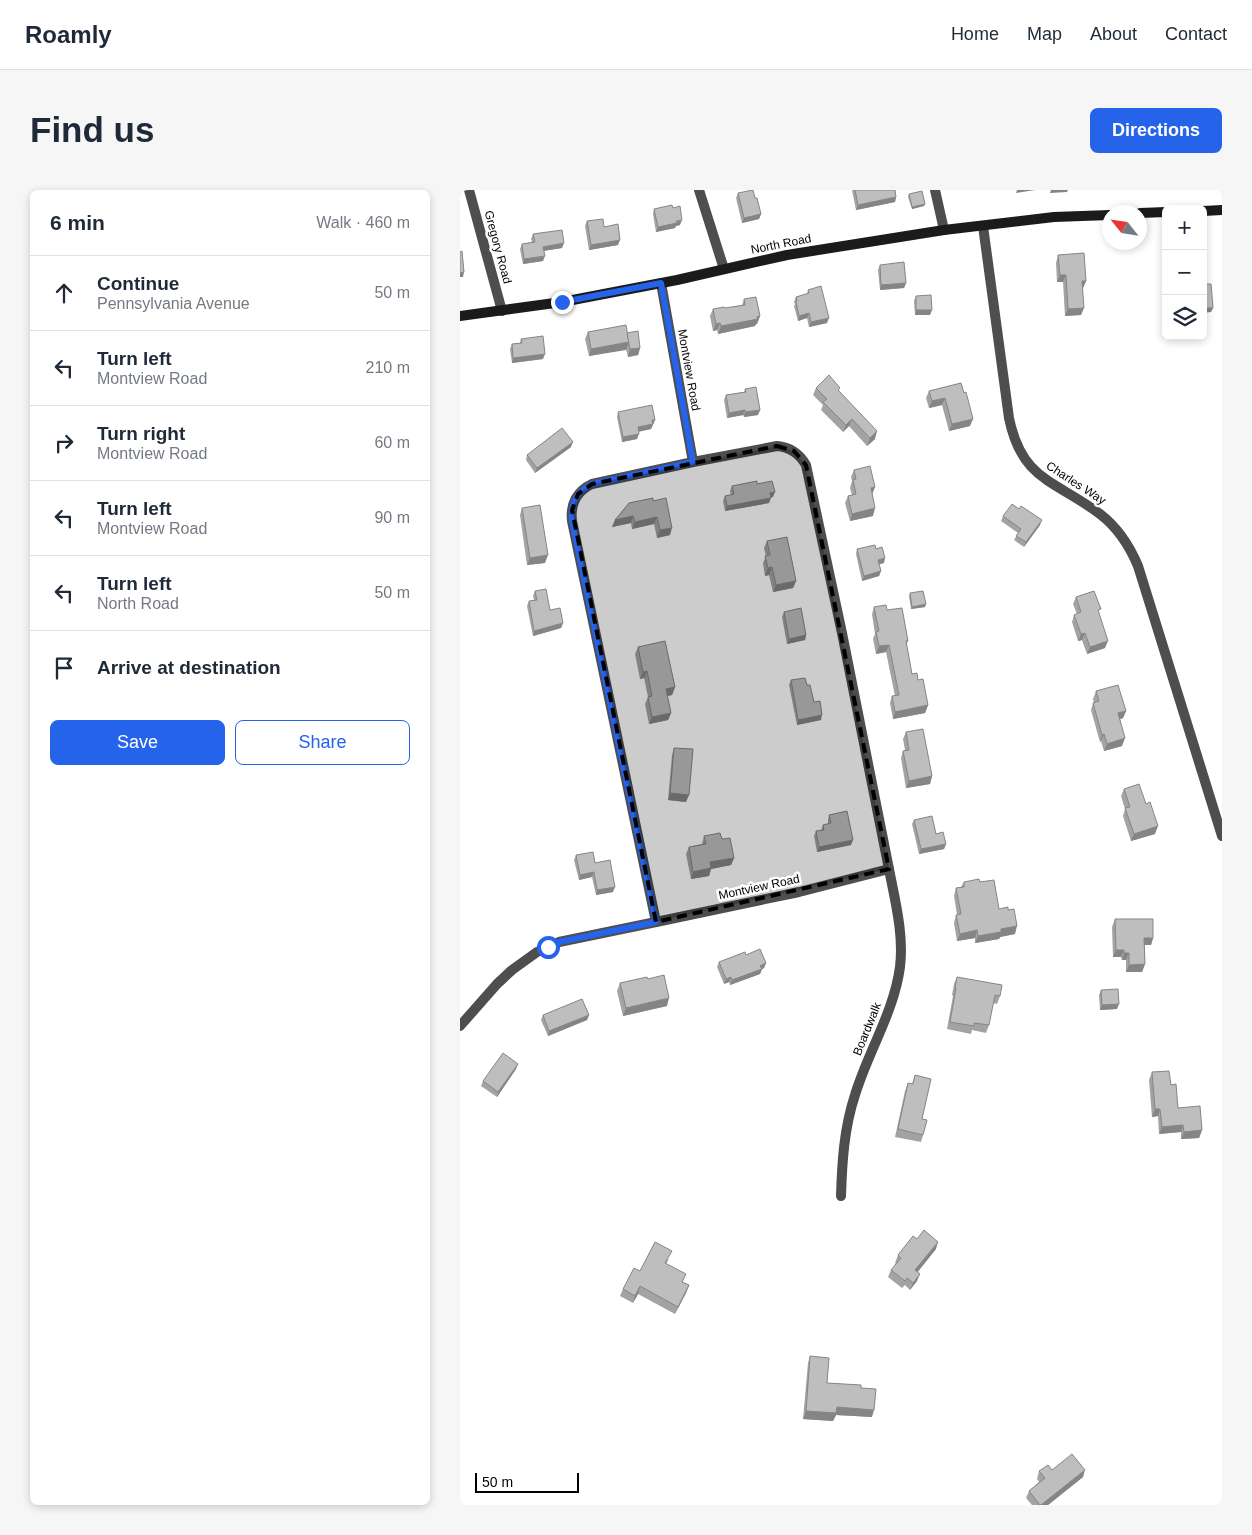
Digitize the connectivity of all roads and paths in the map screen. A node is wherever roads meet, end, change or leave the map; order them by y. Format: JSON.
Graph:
{"nodes":[{"id":1,"x":469,"y":190,"type":"edge"},
{"id":2,"x":700,"y":190,"type":"edge"},
{"id":3,"x":935,"y":190,"type":"edge"},
{"id":4,"x":1222,"y":210,"type":"edge"},
{"id":5,"x":1207,"y":211,"type":"edge"},
{"id":6,"x":1162,"y":212,"type":"edge"},
{"id":7,"x":1147,"y":213,"type":"edge"},
{"id":8,"x":1102,"y":215,"type":"edge"},
{"id":9,"x":983,"y":226,"type":"junction"},
{"id":10,"x":944,"y":230,"type":"junction"},
{"id":11,"x":724,"y":269,"type":"junction"},
{"id":12,"x":661,"y":283,"type":"junction"},
{"id":13,"x":502,"y":311,"type":"junction"},
{"id":14,"x":460,"y":316,"type":"edge"},
{"id":15,"x":693,"y":462,"type":"junction"},
{"id":16,"x":1222,"y":836,"type":"edge"},
{"id":17,"x":889,"y":869,"type":"junction"},
{"id":18,"x":656,"y":922,"type":"junction"},
{"id":19,"x":460,"y":1026,"type":"edge"},
{"id":20,"x":841,"y":1196,"type":"dead end"}],
"edges":[{"from":1,"to":13,"type":"street","name":"Gregory Road"},
{"from":2,"to":11,"type":"street"},
{"from":3,"to":10,"type":"street"},
{"from":4,"to":5,"type":"main road"},
{"from":6,"to":7,"type":"main road"},
{"from":8,"to":9,"type":"main road","name":"North Road"},
{"from":9,"to":10,"type":"main road","name":"North Road"},
{"from":9,"to":16,"type":"street","name":"Charles Way"},
{"from":10,"to":11,"type":"main road","name":"North Road"},
{"from":11,"to":12,"type":"main road","name":"North Road"},
{"from":12,"to":13,"type":"main road","name":"North Road"},
{"from":12,"to":15,"type":"street","name":"Montview Road"},
{"from":13,"to":14,"type":"main road","name":"North Road"},
{"from":15,"to":17,"type":"street"},
{"from":15,"to":18,"type":"street"},
{"from":17,"to":18,"type":"street","name":"Montview Road"},
{"from":17,"to":20,"type":"street","name":"Boardwalk"},
{"from":18,"to":19,"type":"street","name":"Montview Road"}]}
